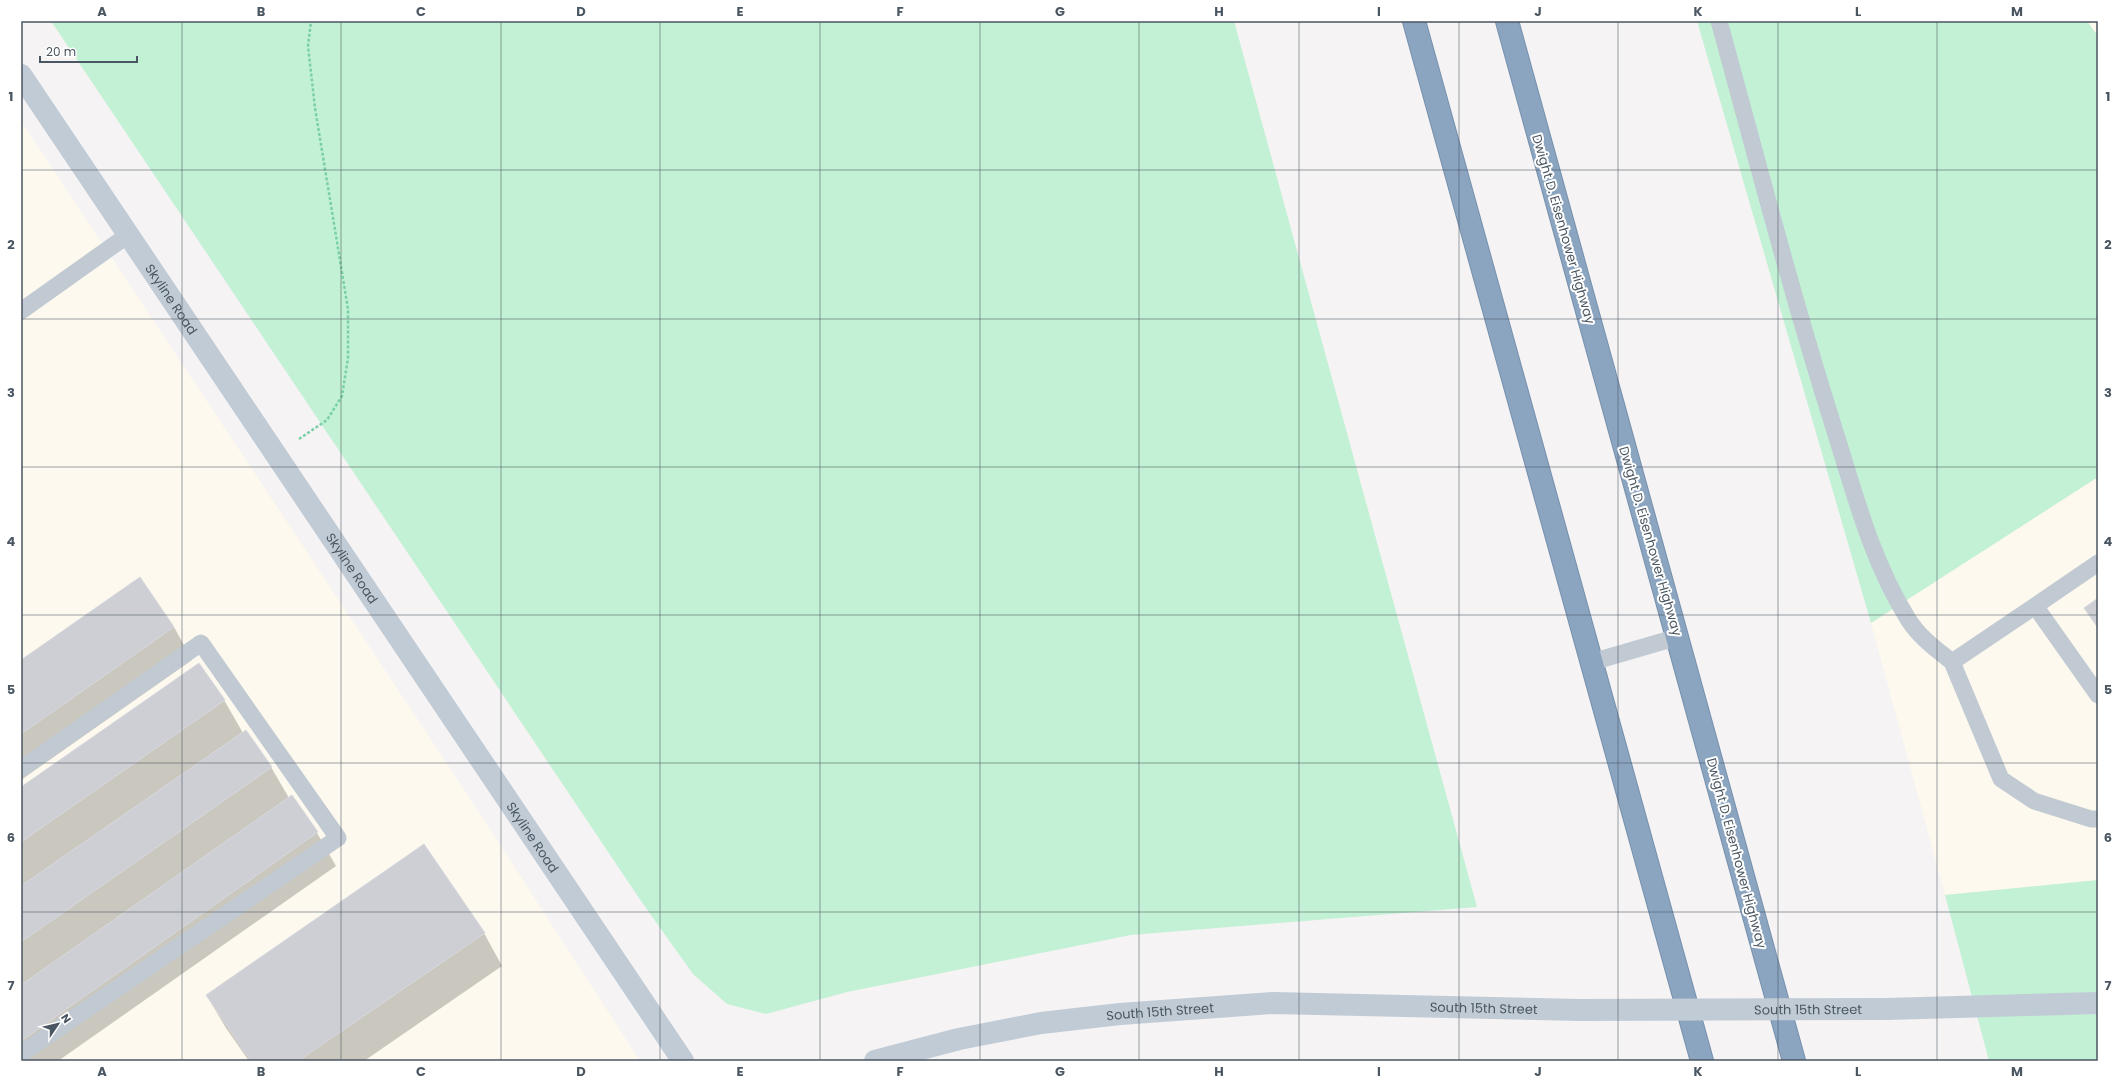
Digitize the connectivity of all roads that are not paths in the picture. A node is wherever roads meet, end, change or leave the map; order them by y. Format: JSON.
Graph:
{"nodes":[{"id":1,"x":1414,"y":21,"type":"edge"},
{"id":2,"x":1507,"y":21,"type":"edge"},
{"id":3,"x":1719,"y":21,"type":"edge"},
{"id":4,"x":21,"y":75,"type":"edge"},
{"id":5,"x":128,"y":235,"type":"junction"},
{"id":6,"x":21,"y":311,"type":"edge"},
{"id":7,"x":2098,"y":563,"type":"edge"},
{"id":8,"x":2035,"y":606,"type":"junction"},
{"id":9,"x":1678,"y":637,"type":"junction"},
{"id":10,"x":1592,"y":662,"type":"junction"},
{"id":11,"x":1952,"y":662,"type":"junction"},
{"id":12,"x":2098,"y":695,"type":"edge"},
{"id":13,"x":21,"y":769,"type":"edge"},
{"id":14,"x":2098,"y":819,"type":"edge"},
{"id":15,"x":2098,"y":1003,"type":"edge"},
{"id":16,"x":21,"y":1054,"type":"edge"},
{"id":17,"x":683,"y":1061,"type":"edge"},
{"id":18,"x":875,"y":1061,"type":"edge"},
{"id":19,"x":1702,"y":1061,"type":"edge"},
{"id":20,"x":1794,"y":1061,"type":"edge"}],
"edges":[{"from":1,"to":10,"type":"highway"},
{"from":2,"to":9,"type":"highway","name":"Dwight D. Eisenhower Highway"},
{"from":3,"to":11,"type":"lane"},
{"from":4,"to":5,"type":"main road","name":"Skyline Road"},
{"from":5,"to":6,"type":"lane"},
{"from":5,"to":17,"type":"main road","name":"Skyline Road"},
{"from":7,"to":8,"type":"lane"},
{"from":8,"to":11,"type":"lane"},
{"from":8,"to":12,"type":"lane"},
{"from":9,"to":10,"type":"lane"},
{"from":9,"to":20,"type":"highway","name":"Dwight D. Eisenhower Highway"},
{"from":10,"to":19,"type":"highway"},
{"from":11,"to":14,"type":"lane"},
{"from":13,"to":16,"type":"lane"},
{"from":15,"to":18,"type":"main road","name":"South 15th Street","bridge":true}]}
